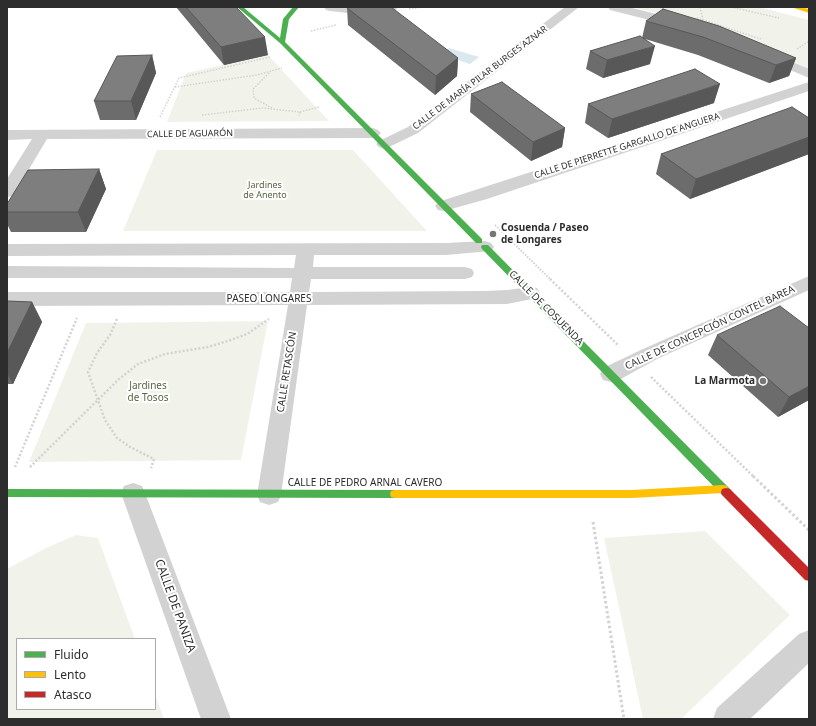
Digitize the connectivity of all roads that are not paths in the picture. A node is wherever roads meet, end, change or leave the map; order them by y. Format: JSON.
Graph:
{"nodes":[{"id":1,"x":240,"y":7,"type":"edge"},
{"id":2,"x":296,"y":7,"type":"edge"},
{"id":3,"x":330,"y":7,"type":"edge"},
{"id":4,"x":392,"y":7,"type":"edge"},
{"id":5,"x":573,"y":7,"type":"edge"},
{"id":6,"x":614,"y":7,"type":"edge"},
{"id":7,"x":794,"y":7,"type":"edge"},
{"id":8,"x":809,"y":11,"type":"edge"},
{"id":9,"x":698,"y":22,"type":"edge"},
{"id":10,"x":282,"y":42,"type":"junction"},
{"id":11,"x":758,"y":45,"type":"edge"},
{"id":12,"x":809,"y":74,"type":"edge"},
{"id":13,"x":809,"y":86,"type":"edge"},
{"id":14,"x":373,"y":133,"type":"junction"},
{"id":15,"x":7,"y":135,"type":"edge"},
{"id":16,"x":42,"y":135,"type":"junction"},
{"id":17,"x":384,"y":144,"type":"junction"},
{"id":18,"x":7,"y":192,"type":"edge"},
{"id":19,"x":444,"y":206,"type":"junction"},
{"id":20,"x":482,"y":244,"type":"junction"},
{"id":21,"x":7,"y":250,"type":"edge"},
{"id":22,"x":306,"y":250,"type":"junction"},
{"id":23,"x":7,"y":272,"type":"edge"},
{"id":24,"x":290,"y":273,"type":"dead end"},
{"id":25,"x":312,"y":273,"type":"dead end"},
{"id":26,"x":465,"y":273,"type":"dead end"},
{"id":27,"x":809,"y":282,"type":"edge"},
{"id":28,"x":530,"y":292,"type":"junction"},
{"id":29,"x":7,"y":299,"type":"edge"},
{"id":30,"x":298,"y":299,"type":"junction"},
{"id":31,"x":611,"y":374,"type":"junction"},
{"id":32,"x":723,"y":489,"type":"junction"},
{"id":33,"x":7,"y":493,"type":"edge"},
{"id":34,"x":133,"y":493,"type":"junction"},
{"id":35,"x":269,"y":494,"type":"junction"},
{"id":36,"x":809,"y":576,"type":"edge"},
{"id":37,"x":809,"y":644,"type":"edge"},
{"id":38,"x":216,"y":719,"type":"edge"},
{"id":39,"x":728,"y":719,"type":"edge"}],
"edges":[{"from":1,"to":10,"type":"street","name":"CALLE DE COSUENDA"},
{"from":2,"to":10,"type":"street"},
{"from":3,"to":4,"type":"street"},
{"from":5,"to":17,"type":"street","name":"CALLE DE MARÍA PILAR BURGES AZNAR"},
{"from":6,"to":9,"type":"street"},
{"from":7,"to":8,"type":"street"},
{"from":10,"to":14,"type":"street","name":"CALLE DE COSUENDA"},
{"from":11,"to":12,"type":"street"},
{"from":13,"to":19,"type":"street","name":"CALLE DE PIERRETTE GARGALLO DE ANGUERA"},
{"from":14,"to":16,"type":"street","name":"CALLE DE AGUARÓN"},
{"from":14,"to":17,"type":"street","name":"CALLE DE COSUENDA"},
{"from":15,"to":16,"type":"street","name":"CALLE DE AGUARÓN"},
{"from":16,"to":18,"type":"street"},
{"from":17,"to":19,"type":"street","name":"CALLE DE COSUENDA"},
{"from":19,"to":20,"type":"street","name":"CALLE DE COSUENDA"},
{"from":20,"to":22,"type":"street"},
{"from":20,"to":28,"type":"street","name":"CALLE DE COSUENDA"},
{"from":21,"to":22,"type":"street"},
{"from":22,"to":30,"type":"street","name":"CALLE RETASCÓN"},
{"from":23,"to":24,"type":"street"},
{"from":25,"to":26,"type":"street"},
{"from":27,"to":31,"type":"street","name":"CALLE DE CONCEPCIÓN CONTEL BAREA"},
{"from":28,"to":30,"type":"street","name":"PASEO LONGARES"},
{"from":28,"to":31,"type":"street","name":"CALLE DE COSUENDA"},
{"from":29,"to":30,"type":"street","name":"PASEO LONGARES"},
{"from":30,"to":35,"type":"street","name":"CALLE RETASCÓN"},
{"from":31,"to":32,"type":"street","name":"CALLE DE COSUENDA"},
{"from":32,"to":35,"type":"street","name":"CALLE DE PEDRO ARNAL CAVERO"},
{"from":32,"to":36,"type":"street","name":"CALLE DE COSUENDA"},
{"from":33,"to":34,"type":"street","name":"CALLE DE PEDRO ARNAL CAVERO"},
{"from":34,"to":35,"type":"street","name":"CALLE DE PEDRO ARNAL CAVERO"},
{"from":34,"to":38,"type":"street","name":"CALLE DE PANIZA"},
{"from":37,"to":39,"type":"street"}]}
